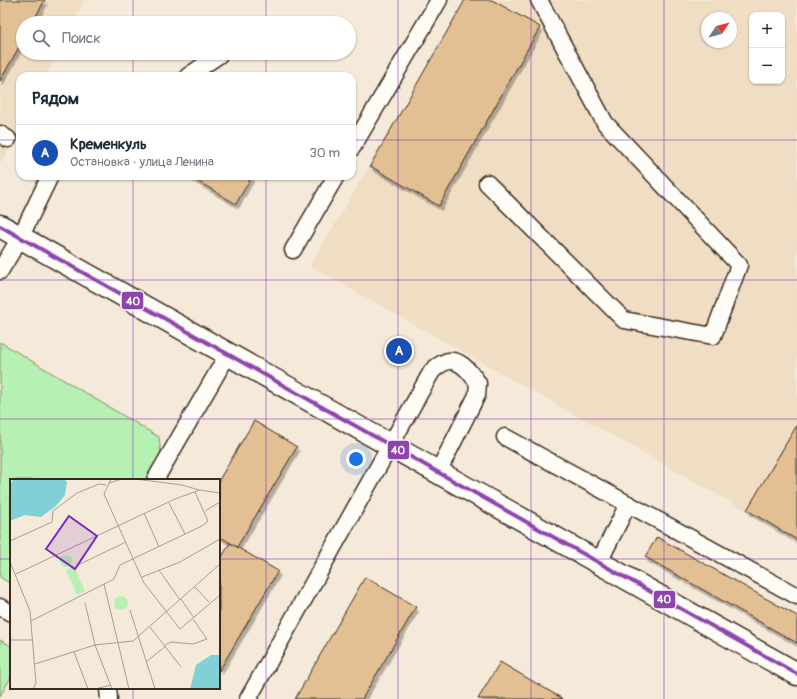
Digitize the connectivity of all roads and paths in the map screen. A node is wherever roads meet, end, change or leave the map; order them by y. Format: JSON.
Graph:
{"nodes":[{"id":1,"x":439,"y":0,"type":"edge"},
{"id":2,"x":540,"y":0,"type":"edge"},
{"id":3,"x":212,"y":60,"type":"edge"},
{"id":4,"x":194,"y":72,"type":"edge"},
{"id":5,"x":356,"y":141,"type":"edge"},
{"id":6,"x":48,"y":180,"type":"edge"},
{"id":7,"x":334,"y":180,"type":"edge"},
{"id":8,"x":487,"y":183,"type":"dead end"},
{"id":9,"x":0,"y":226,"type":"edge"},
{"id":10,"x":20,"y":238,"type":"junction"},
{"id":11,"x":292,"y":250,"type":"dead end"},
{"id":12,"x":0,"y":272,"type":"edge"},
{"id":13,"x":228,"y":354,"type":"junction"},
{"id":14,"x":504,"y":437,"type":"dead end"},
{"id":15,"x":389,"y":445,"type":"junction"},
{"id":16,"x":438,"y":472,"type":"junction"},
{"id":17,"x":156,"y":479,"type":"edge"},
{"id":18,"x":628,"y":504,"type":"junction"},
{"id":19,"x":599,"y":562,"type":"junction"},
{"id":20,"x":797,"y":596,"type":"edge"},
{"id":21,"x":0,"y":607,"type":"edge"},
{"id":22,"x":10,"y":612,"type":"edge"},
{"id":23,"x":797,"y":674,"type":"edge"},
{"id":24,"x":108,"y":689,"type":"edge"},
{"id":25,"x":109,"y":699,"type":"edge"},
{"id":26,"x":248,"y":699,"type":"edge"}],
"edges":[{"from":1,"to":5,"type":"lane"},
{"from":2,"to":8,"type":"lane"},
{"from":3,"to":4,"type":"lane"},
{"from":6,"to":10,"type":"lane"},
{"from":7,"to":11,"type":"lane"},
{"from":9,"to":10,"type":"street"},
{"from":10,"to":12,"type":"lane"},
{"from":10,"to":13,"type":"street"},
{"from":13,"to":15,"type":"street"},
{"from":13,"to":17,"type":"lane"},
{"from":14,"to":18,"type":"lane"},
{"from":15,"to":16,"type":"street"},
{"from":15,"to":16,"type":"lane"},
{"from":15,"to":26,"type":"lane"},
{"from":16,"to":19,"type":"street"},
{"from":18,"to":19,"type":"lane"},
{"from":18,"to":20,"type":"lane"},
{"from":19,"to":23,"type":"street"},
{"from":21,"to":22,"type":"lane"},
{"from":24,"to":25,"type":"lane"}]}
